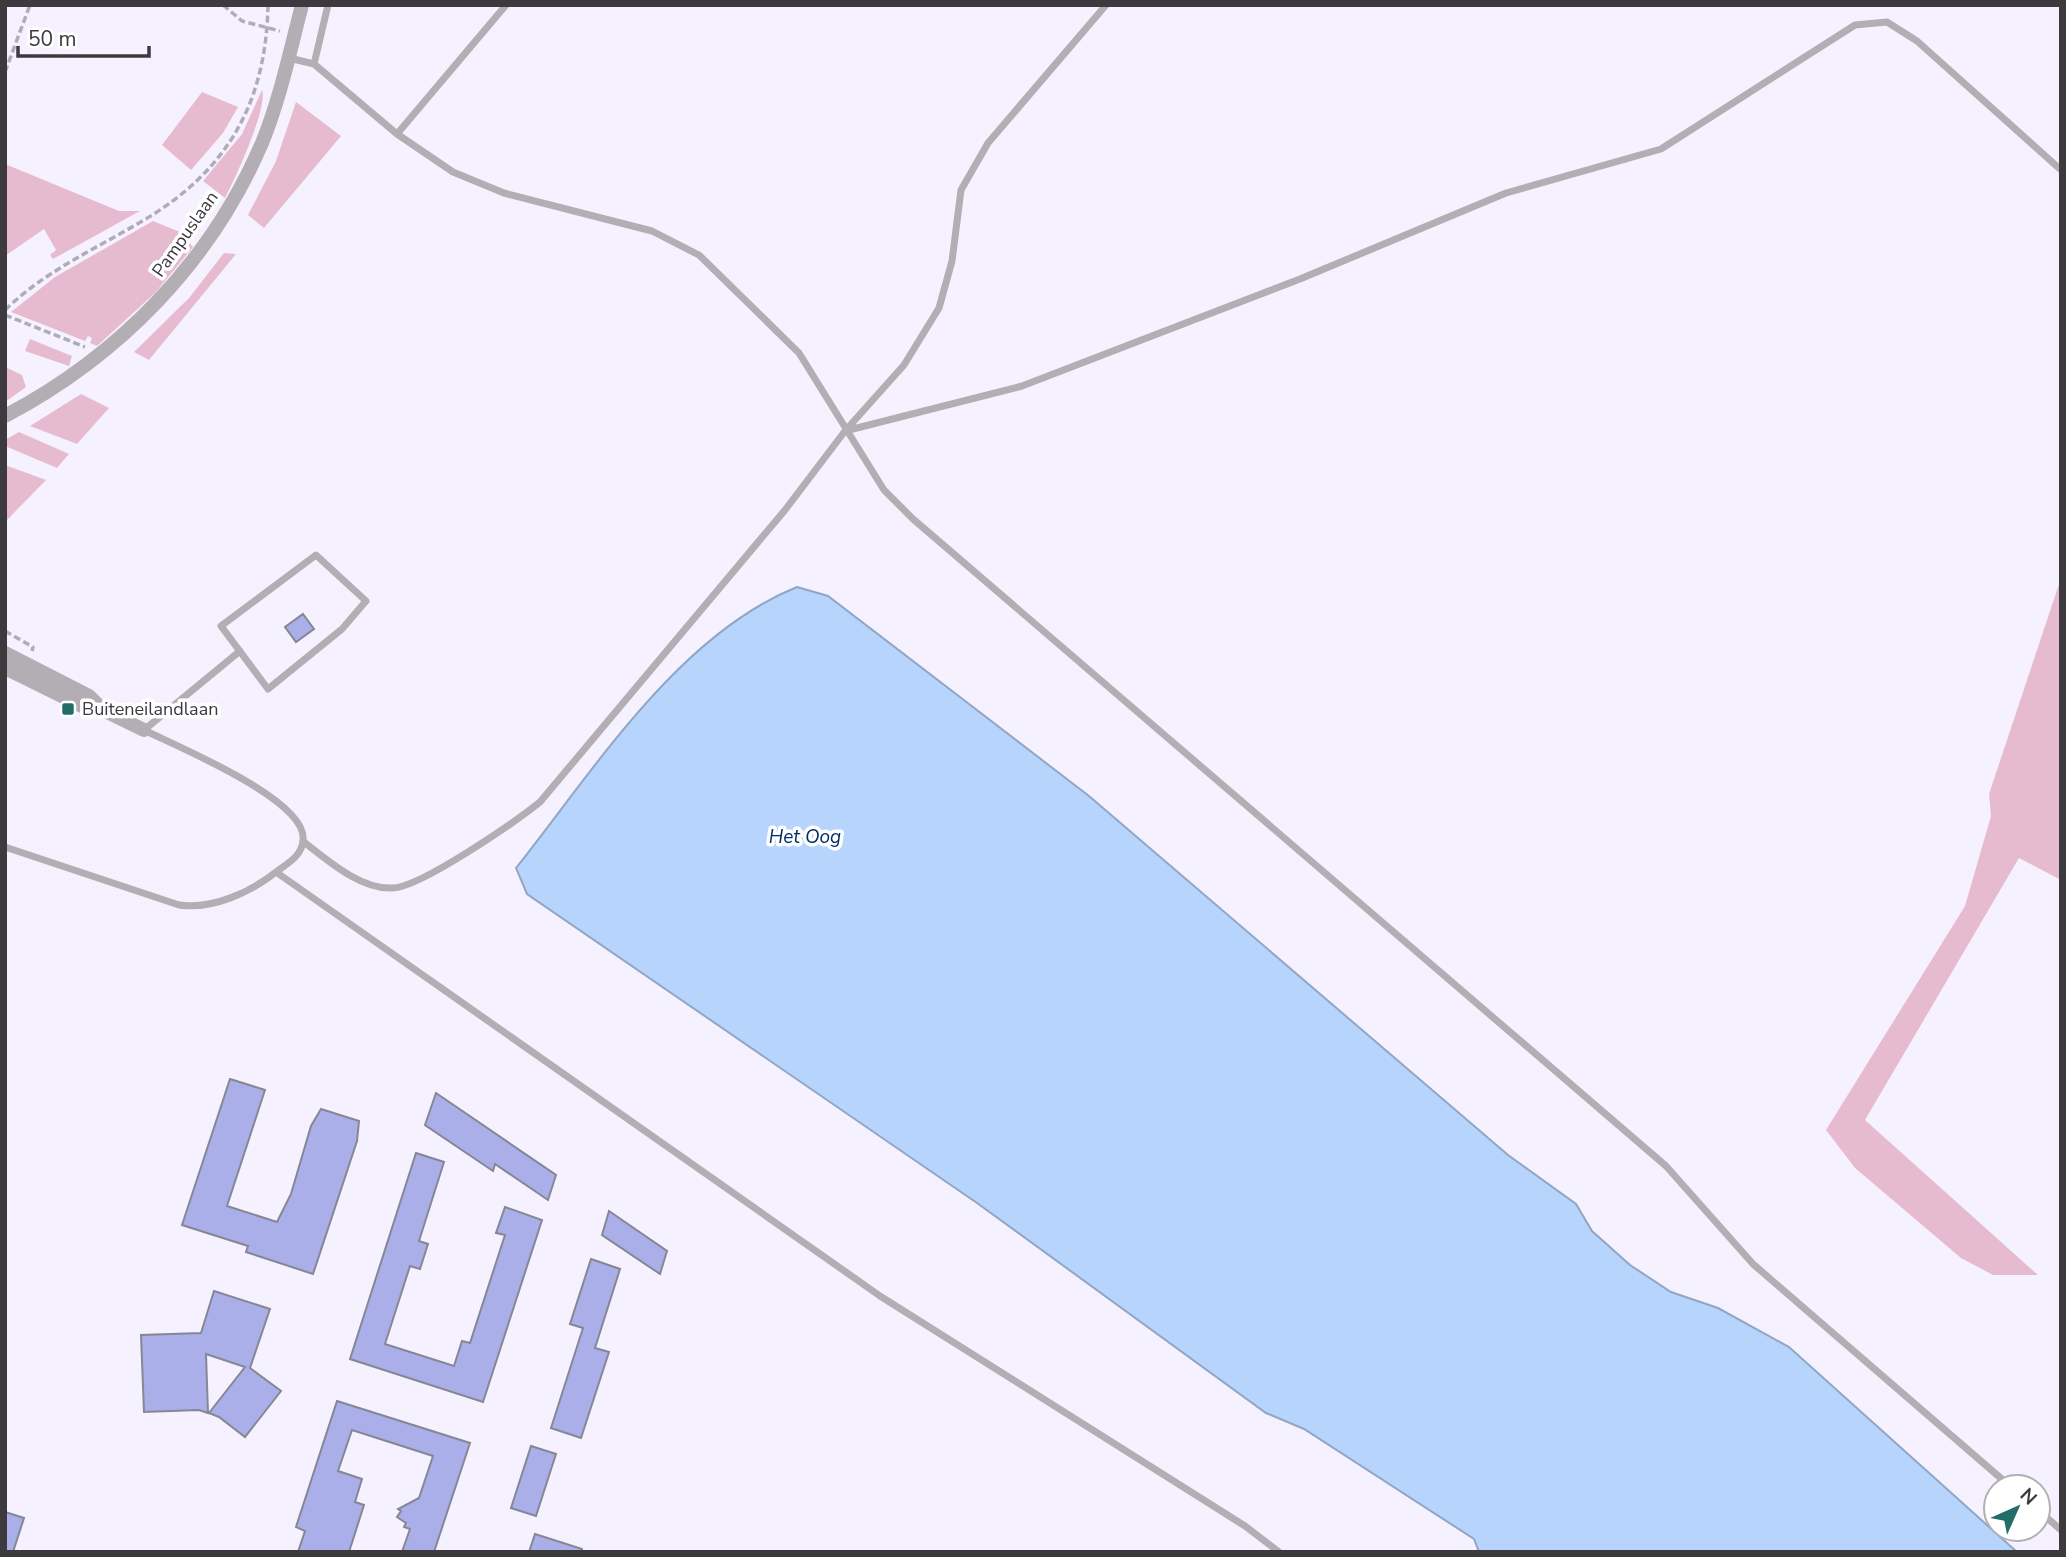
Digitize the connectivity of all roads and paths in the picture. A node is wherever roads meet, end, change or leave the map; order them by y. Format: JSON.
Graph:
{"nodes":[{"id":1,"x":30,"y":5,"type":"edge"},
{"id":2,"x":223,"y":5,"type":"edge"},
{"id":3,"x":268,"y":5,"type":"edge"},
{"id":4,"x":302,"y":5,"type":"edge"},
{"id":5,"x":328,"y":5,"type":"edge"},
{"id":6,"x":506,"y":5,"type":"edge"},
{"id":7,"x":1106,"y":5,"type":"edge"},
{"id":8,"x":268,"y":28,"type":"junction"},
{"id":9,"x":294,"y":34,"type":"junction"},
{"id":10,"x":288,"y":58,"type":"junction"},
{"id":11,"x":314,"y":64,"type":"junction"},
{"id":12,"x":5,"y":72,"type":"edge"},
{"id":13,"x":397,"y":134,"type":"junction"},
{"id":14,"x":2061,"y":170,"type":"edge"},
{"id":15,"x":5,"y":313,"type":"edge"},
{"id":16,"x":96,"y":357,"type":"junction"},
{"id":17,"x":5,"y":416,"type":"edge"},
{"id":18,"x":845,"y":431,"type":"junction"},
{"id":19,"x":240,"y":651,"type":"junction"},
{"id":20,"x":5,"y":653,"type":"edge"},
{"id":21,"x":5,"y":668,"type":"edge"},
{"id":22,"x":103,"y":710,"type":"junction"},
{"id":23,"x":144,"y":730,"type":"junction"},
{"id":24,"x":303,"y":842,"type":"junction"},
{"id":25,"x":5,"y":847,"type":"edge"},
{"id":26,"x":276,"y":872,"type":"junction"},
{"id":27,"x":1995,"y":1473,"type":"edge"},
{"id":28,"x":1279,"y":1552,"type":"edge"}],
"edges":[{"from":1,"to":12,"type":"path"},
{"from":2,"to":8,"type":"path"},
{"from":3,"to":8,"type":"path","name":"Pampuslaan"},
{"from":4,"to":9,"type":"street","name":"Pampuslaan"},
{"from":5,"to":11,"type":"lane"},
{"from":6,"to":13,"type":"lane"},
{"from":7,"to":18,"type":"lane"},
{"from":8,"to":9,"type":"path"},
{"from":8,"to":15,"type":"path","name":"Pampuslaan"},
{"from":9,"to":10,"type":"street","name":"Pampuslaan"},
{"from":10,"to":11,"type":"lane"},
{"from":10,"to":16,"type":"street","name":"Pampuslaan"},
{"from":11,"to":13,"type":"lane"},
{"from":13,"to":18,"type":"lane"},
{"from":14,"to":18,"type":"lane"},
{"from":15,"to":16,"type":"path"},
{"from":16,"to":17,"type":"street","name":"Pampuslaan"},
{"from":18,"to":24,"type":"lane"},
{"from":18,"to":27,"type":"lane"},
{"from":19,"to":19,"type":"lane"},
{"from":19,"to":23,"type":"lane"},
{"from":20,"to":22,"type":"street"},
{"from":21,"to":22,"type":"street"},
{"from":22,"to":23,"type":"street"},
{"from":23,"to":24,"type":"lane"},
{"from":24,"to":26,"type":"lane"},
{"from":25,"to":26,"type":"lane"},
{"from":26,"to":28,"type":"lane"}]}
